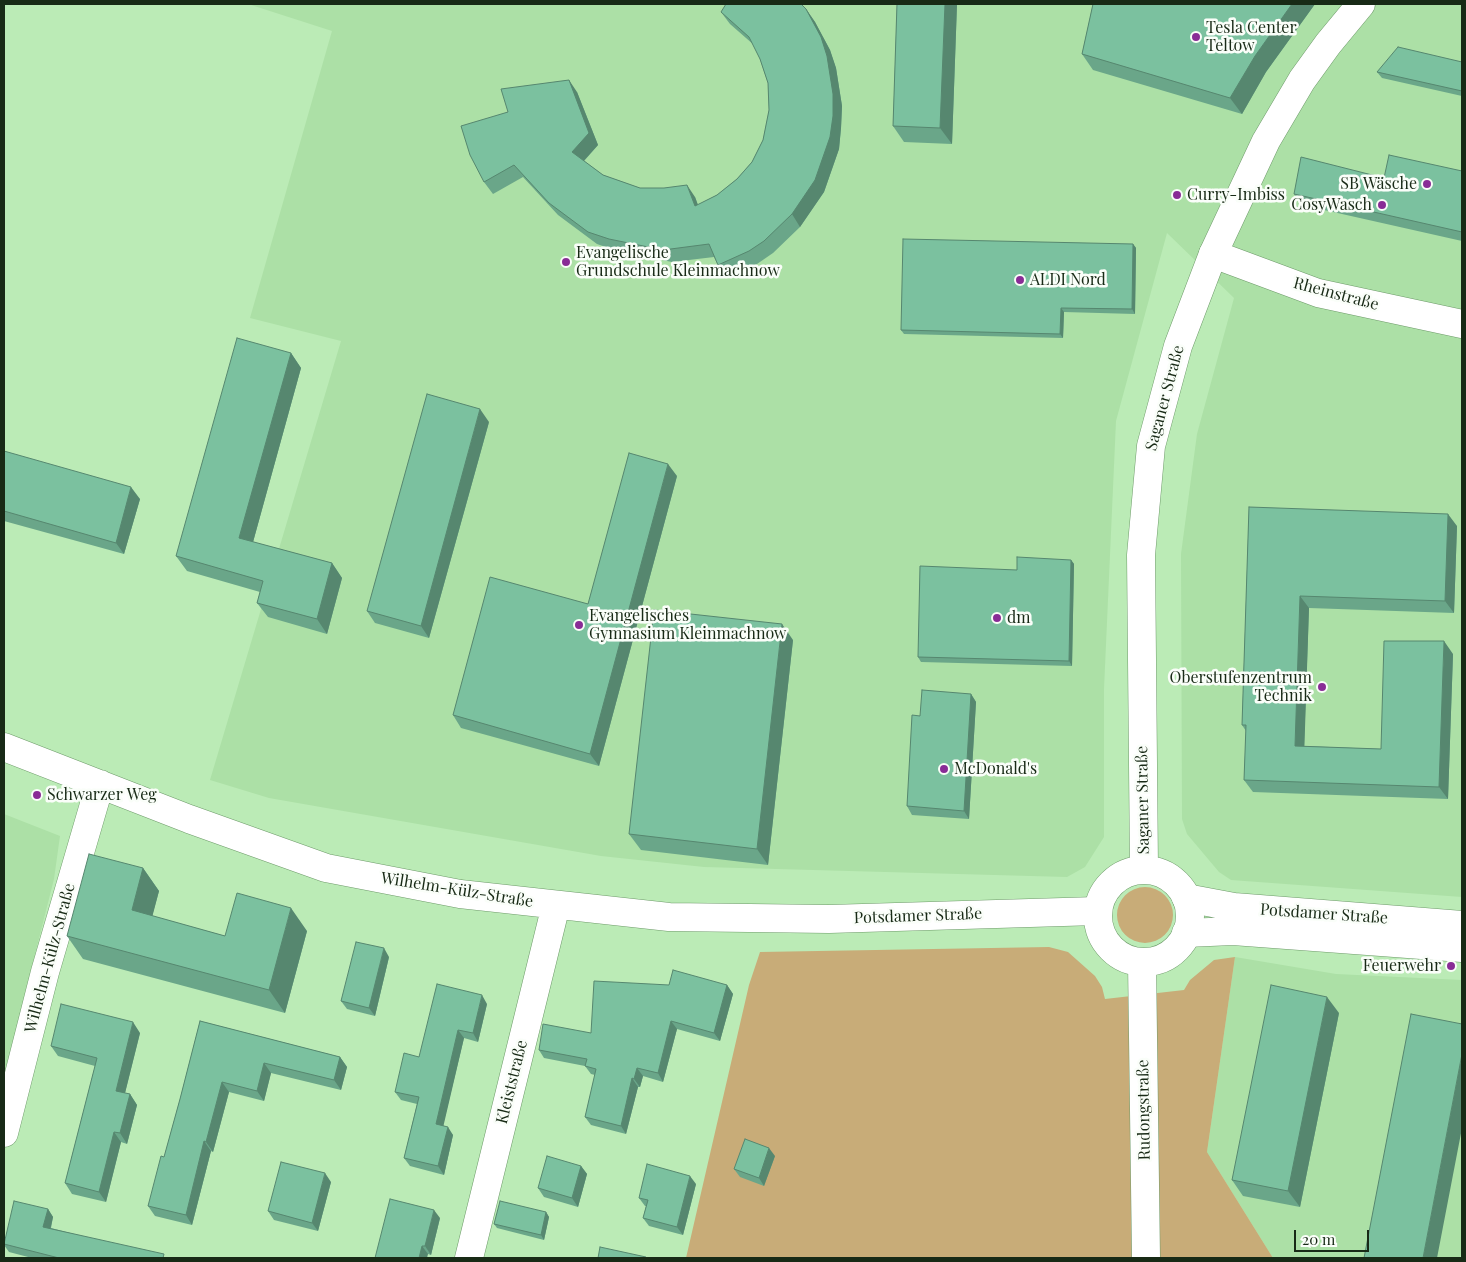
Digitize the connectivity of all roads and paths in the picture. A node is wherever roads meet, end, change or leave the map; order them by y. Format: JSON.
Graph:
{"nodes":[{"id":1,"x":1361,"y":4,"type":"edge"},
{"id":2,"x":1213,"y":254,"type":"junction"},
{"id":3,"x":1462,"y":324,"type":"edge"},
{"id":4,"x":4,"y":747,"type":"edge"},
{"id":5,"x":100,"y":784,"type":"junction"},
{"id":6,"x":1144,"y":869,"type":"junction"},
{"id":7,"x":1186,"y":898,"type":"junction"},
{"id":8,"x":556,"y":905,"type":"junction"},
{"id":9,"x":1098,"y":911,"type":"junction"},
{"id":10,"x":829,"y":919,"type":"joint"},
{"id":11,"x":1462,"y":925,"type":"edge"},
{"id":12,"x":1186,"y":934,"type":"junction"},
{"id":13,"x":1462,"y":948,"type":"edge"},
{"id":14,"x":1142,"y":962,"type":"junction"},
{"id":15,"x":4,"y":1133,"type":"edge"},
{"id":16,"x":469,"y":1258,"type":"edge"},
{"id":17,"x":1146,"y":1258,"type":"edge"}],
"edges":[{"from":1,"to":2,"type":"street","name":"Saganer Straße"},
{"from":2,"to":3,"type":"street","name":"Rheinstraße"},
{"from":2,"to":6,"type":"street","name":"Saganer Straße"},
{"from":4,"to":5,"type":"street","name":"Wilhelm-Külz-Straße"},
{"from":5,"to":8,"type":"street","name":"Wilhelm-Külz-Straße"},
{"from":5,"to":15,"type":"street","name":"Wilhelm-Külz-Straße"},
{"from":6,"to":7,"type":"street"},
{"from":6,"to":9,"type":"street"},
{"from":7,"to":11,"type":"street","name":"Potsdamer Straße"},
{"from":7,"to":12,"type":"street"},
{"from":8,"to":10,"type":"street","name":"Wilhelm-Külz-Straße"},
{"from":8,"to":16,"type":"street","name":"Kleiststraße"},
{"from":9,"to":10,"type":"street","name":"Potsdamer Straße"},
{"from":9,"to":14,"type":"street"},
{"from":12,"to":13,"type":"street","name":"Potsdamer Straße"},
{"from":12,"to":14,"type":"street"},
{"from":14,"to":17,"type":"street","name":"Rudongstraße"}]}
